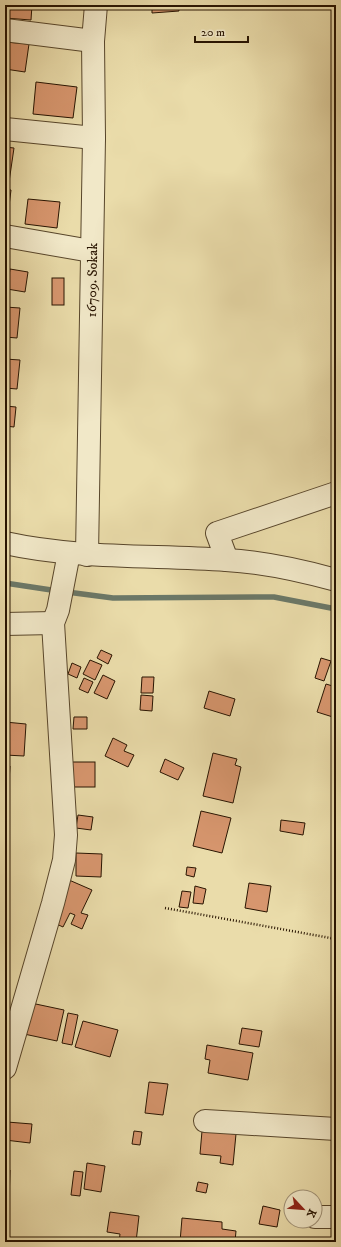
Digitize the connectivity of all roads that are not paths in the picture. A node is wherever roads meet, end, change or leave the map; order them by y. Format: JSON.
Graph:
{"nodes":[{"id":1,"x":96,"y":5,"type":"edge"},
{"id":2,"x":5,"y":30,"type":"edge"},
{"id":3,"x":93,"y":42,"type":"junction"},
{"id":4,"x":5,"y":129,"type":"edge"},
{"id":5,"x":94,"y":138,"type":"junction"},
{"id":6,"x":5,"y":236,"type":"edge"},
{"id":7,"x":91,"y":251,"type":"junction"},
{"id":8,"x":336,"y":493,"type":"edge"},
{"id":9,"x":5,"y":543,"type":"edge"},
{"id":10,"x":78,"y":554,"type":"junction"},
{"id":11,"x":227,"y":560,"type":"junction"},
{"id":12,"x":336,"y":580,"type":"edge"},
{"id":13,"x":56,"y":617,"type":"junction"},
{"id":14,"x":5,"y":624,"type":"edge"},
{"id":15,"x":5,"y":1068,"type":"edge"},
{"id":16,"x":205,"y":1121,"type":"dead end"},
{"id":17,"x":336,"y":1129,"type":"edge"},
{"id":18,"x":323,"y":1217,"type":"edge"},
{"id":19,"x":336,"y":1218,"type":"edge"}],
"edges":[{"from":1,"to":3,"type":"street","name":"16709. Sokak"},
{"from":2,"to":3,"type":"street"},
{"from":3,"to":5,"type":"street","name":"16709. Sokak"},
{"from":4,"to":5,"type":"street"},
{"from":5,"to":7,"type":"street","name":"16709. Sokak"},
{"from":6,"to":7,"type":"street"},
{"from":7,"to":10,"type":"street","name":"16709. Sokak"},
{"from":8,"to":11,"type":"street"},
{"from":9,"to":10,"type":"street"},
{"from":10,"to":11,"type":"street"},
{"from":10,"to":13,"type":"street","name":"16709. Sokak"},
{"from":11,"to":12,"type":"street"},
{"from":13,"to":14,"type":"street"},
{"from":13,"to":15,"type":"street","name":"16709. Sokak"},
{"from":16,"to":17,"type":"street"},
{"from":18,"to":19,"type":"street"}]}
